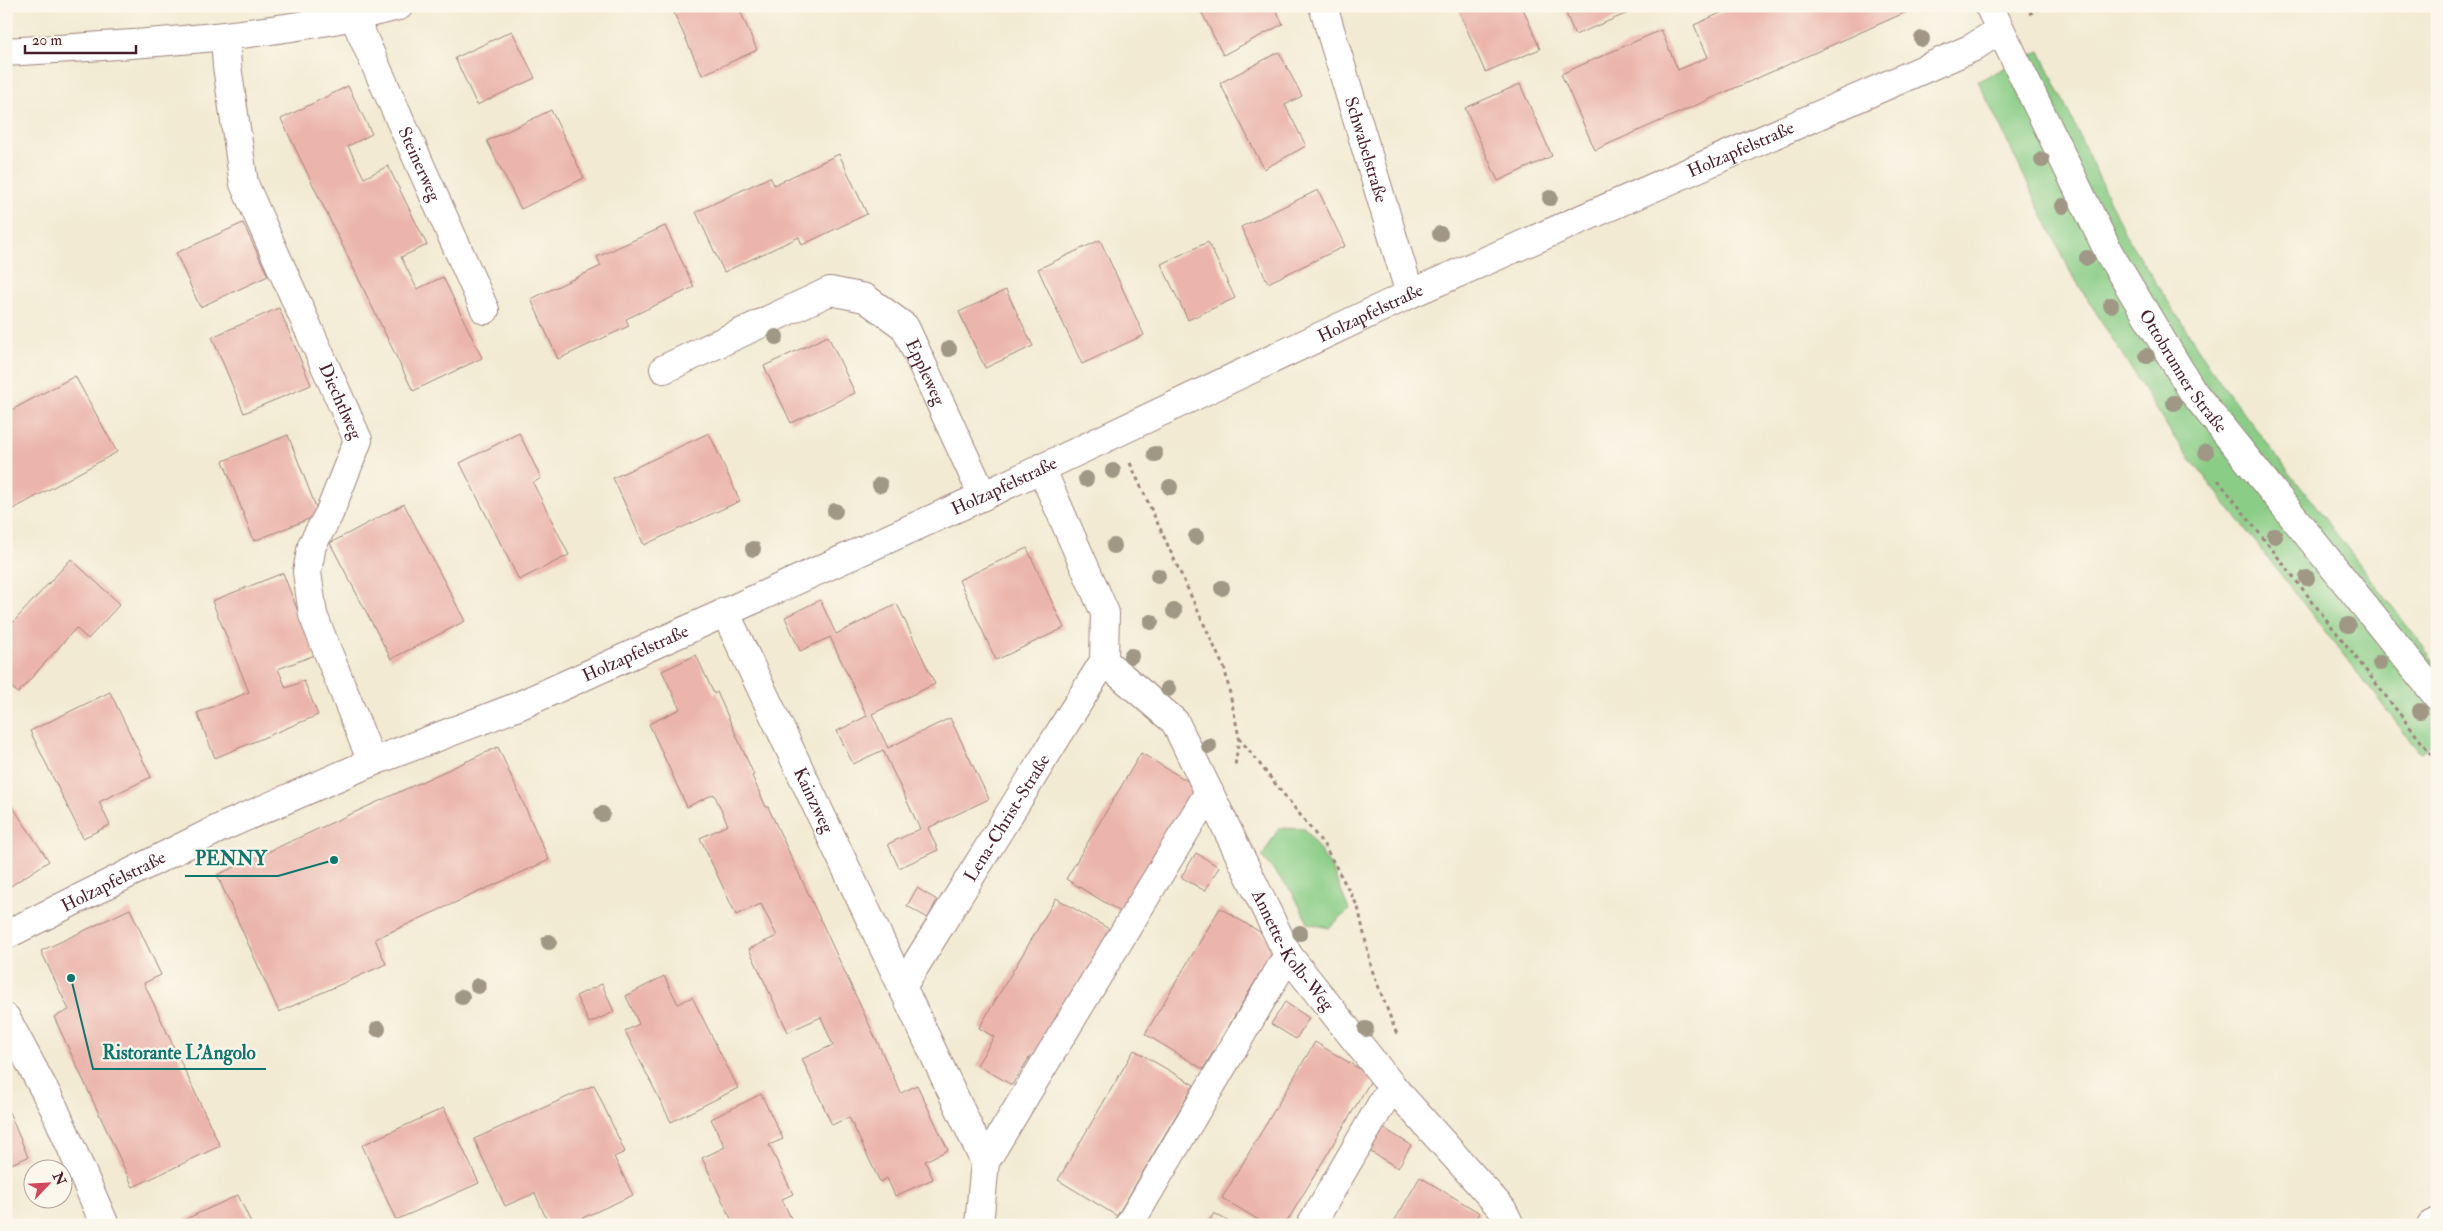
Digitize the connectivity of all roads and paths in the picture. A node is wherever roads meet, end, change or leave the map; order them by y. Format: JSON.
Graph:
{"nodes":[{"id":1,"x":399,"y":6,"type":"edge"},
{"id":2,"x":1323,"y":6,"type":"edge"},
{"id":3,"x":354,"y":17,"type":"junction"},
{"id":4,"x":1995,"y":18,"type":"edge"},
{"id":5,"x":225,"y":37,"type":"junction"},
{"id":6,"x":6,"y":52,"type":"edge"},
{"id":7,"x":1410,"y":294,"type":"junction"},
{"id":8,"x":485,"y":310,"type":"dead end"},
{"id":9,"x":664,"y":369,"type":"dead end"},
{"id":10,"x":1116,"y":432,"type":"junction"},
{"id":11,"x":1041,"y":468,"type":"junction"},
{"id":12,"x":983,"y":496,"type":"junction"},
{"id":13,"x":725,"y":612,"type":"junction"},
{"id":14,"x":1104,"y":661,"type":"junction"},
{"id":15,"x":2437,"y":696,"type":"edge"},
{"id":16,"x":1239,"y":737,"type":"junction"},
{"id":17,"x":372,"y":762,"type":"junction"},
{"id":18,"x":1234,"y":774,"type":"dead end"},
{"id":19,"x":1209,"y":792,"type":"junction"},
{"id":20,"x":6,"y":935,"type":"edge"},
{"id":21,"x":1288,"y":955,"type":"junction"},
{"id":22,"x":902,"y":987,"type":"junction"},
{"id":23,"x":6,"y":1018,"type":"edge"},
{"id":24,"x":1392,"y":1086,"type":"junction"},
{"id":25,"x":985,"y":1162,"type":"junction"},
{"id":26,"x":2437,"y":1222,"type":"edge"},
{"id":27,"x":105,"y":1225,"type":"edge"},
{"id":28,"x":979,"y":1225,"type":"edge"},
{"id":29,"x":1129,"y":1225,"type":"edge"},
{"id":30,"x":1311,"y":1225,"type":"edge"},
{"id":31,"x":1510,"y":1225,"type":"edge"},
{"id":32,"x":2431,"y":1225,"type":"edge"}],
"edges":[{"from":1,"to":3,"type":"street"},
{"from":2,"to":7,"type":"street","name":"Schwabelstraße"},
{"from":3,"to":5,"type":"street"},
{"from":3,"to":8,"type":"street","name":"Steinerweg"},
{"from":4,"to":7,"type":"street","name":"Holzapfelstraße"},
{"from":4,"to":15,"type":"street","name":"Ottobrunner Straße"},
{"from":5,"to":6,"type":"street"},
{"from":5,"to":17,"type":"street","name":"Diechtlweg"},
{"from":7,"to":10,"type":"street","name":"Holzapfelstraße"},
{"from":9,"to":12,"type":"street","name":"Eppleweg"},
{"from":10,"to":11,"type":"street","name":"Holzapfelstraße"},
{"from":10,"to":16,"type":"path"},
{"from":11,"to":12,"type":"street","name":"Holzapfelstraße"},
{"from":11,"to":14,"type":"street"},
{"from":12,"to":13,"type":"street","name":"Holzapfelstraße"},
{"from":13,"to":17,"type":"street","name":"Holzapfelstraße"},
{"from":13,"to":22,"type":"street","name":"Kainzweg"},
{"from":14,"to":19,"type":"street","name":"Annette-Kolb-Weg"},
{"from":14,"to":22,"type":"street","name":"Lena-Christ-Straße"},
{"from":16,"to":18,"type":"path"},
{"from":16,"to":24,"type":"path"},
{"from":17,"to":20,"type":"street","name":"Holzapfelstraße"},
{"from":19,"to":21,"type":"street","name":"Annette-Kolb-Weg"},
{"from":19,"to":25,"type":"street"},
{"from":21,"to":24,"type":"street","name":"Annette-Kolb-Weg"},
{"from":21,"to":29,"type":"street"},
{"from":22,"to":25,"type":"street"},
{"from":23,"to":27,"type":"street"},
{"from":24,"to":30,"type":"street"},
{"from":24,"to":31,"type":"street","name":"Annette-Kolb-Weg"},
{"from":25,"to":28,"type":"street"},
{"from":26,"to":32,"type":"street"}]}
